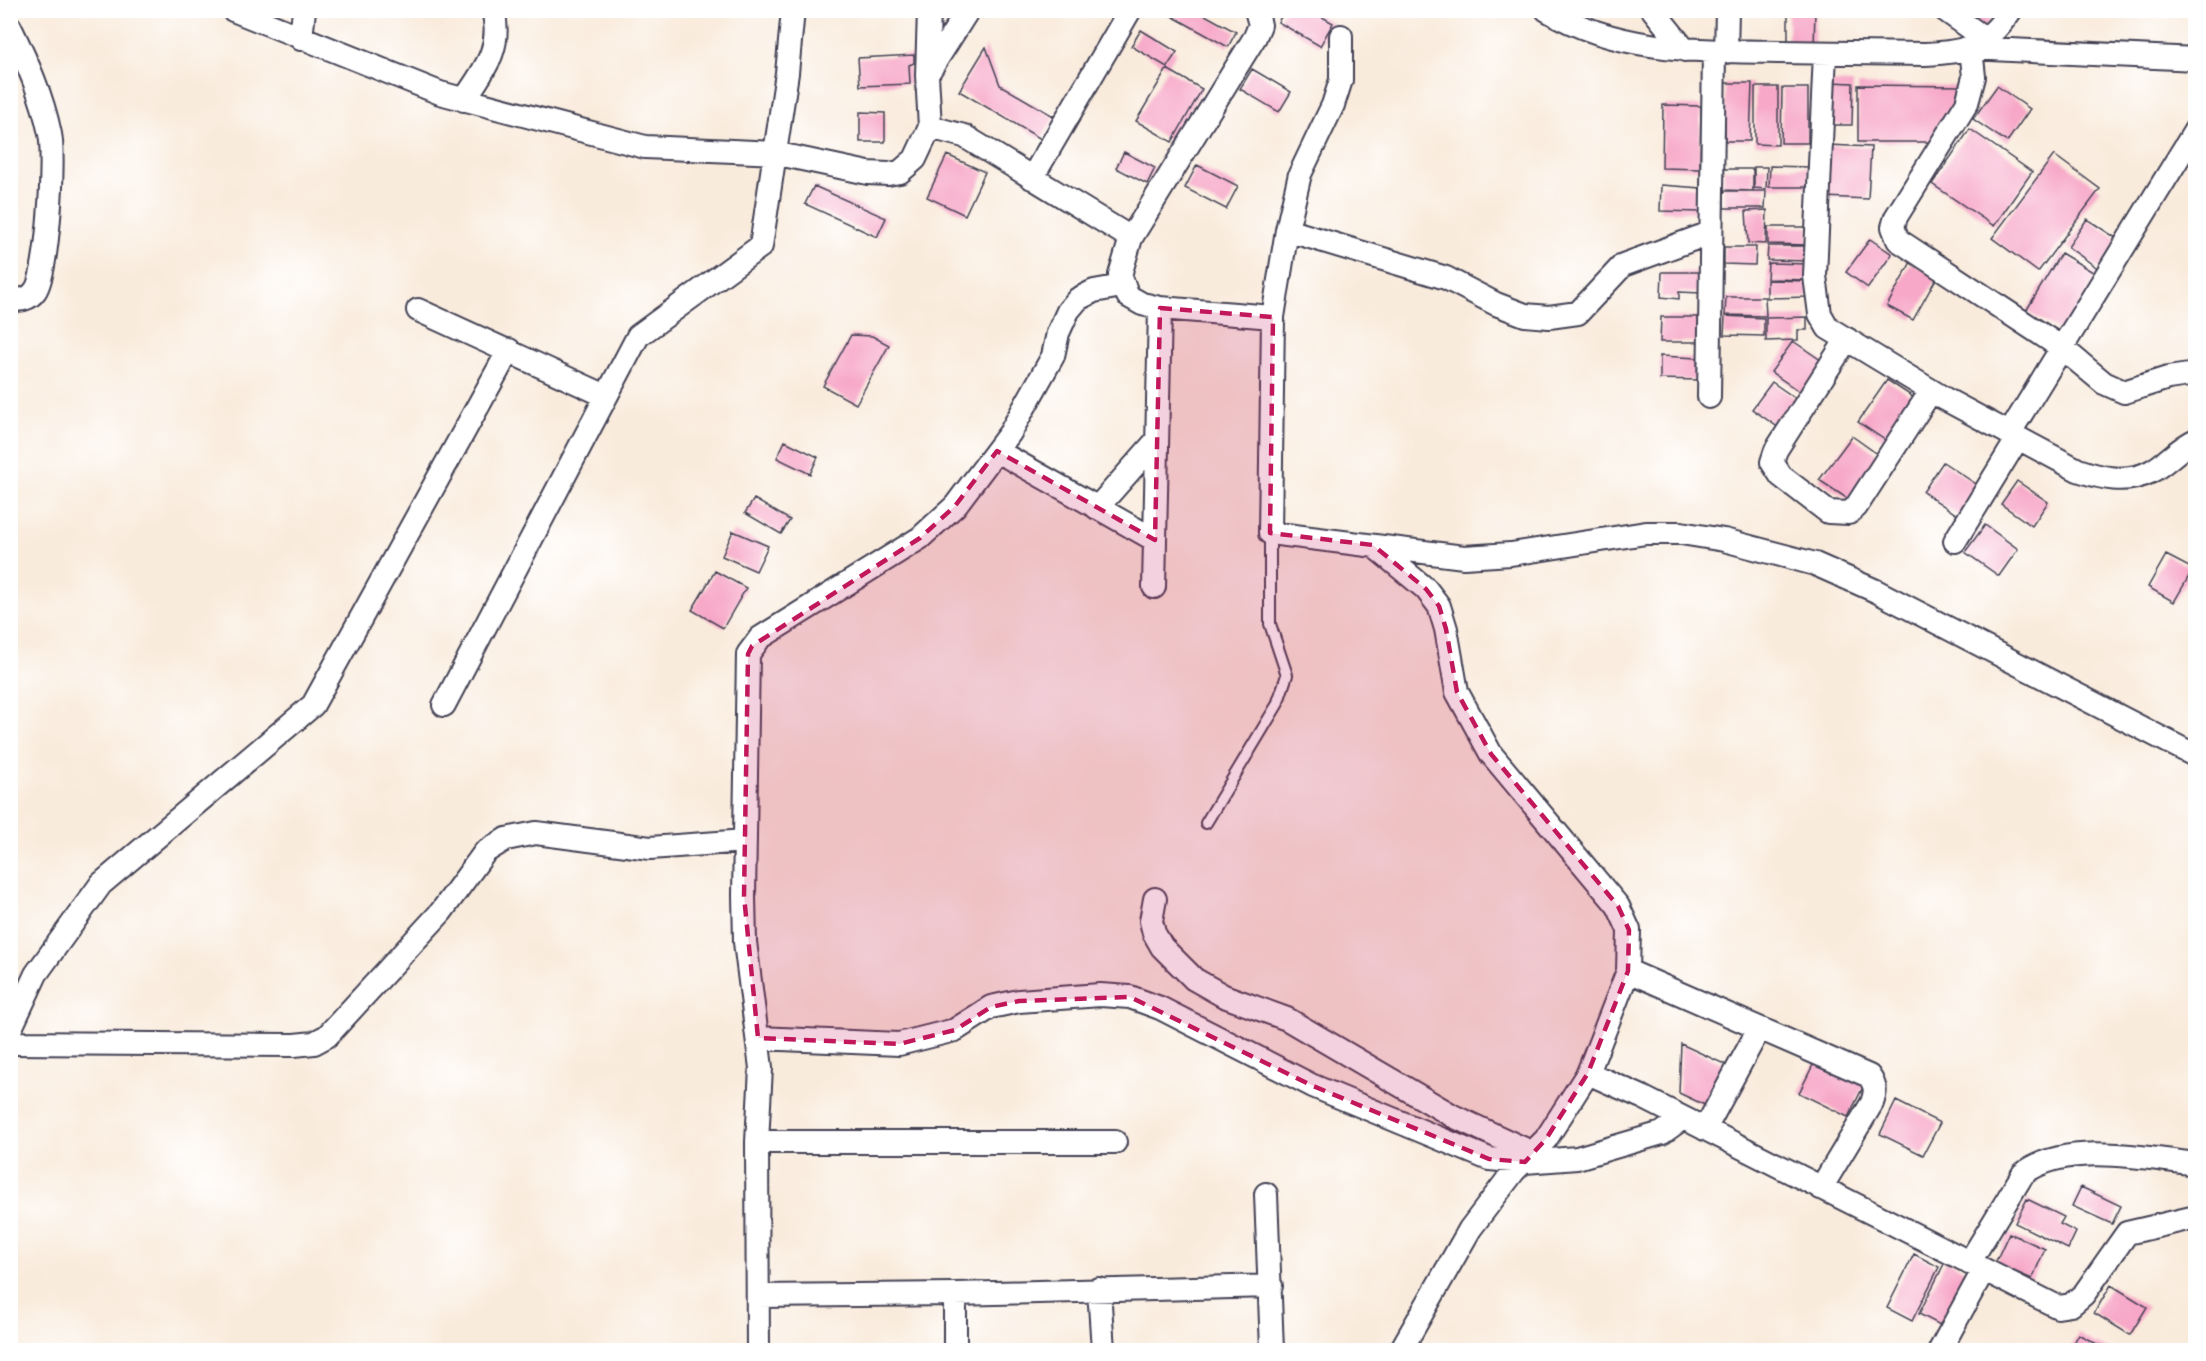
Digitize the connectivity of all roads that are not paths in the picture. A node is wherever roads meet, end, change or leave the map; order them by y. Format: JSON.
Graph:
{"nodes":[{"id":1,"x":233,"y":10,"type":"edge"},
{"id":2,"x":304,"y":10,"type":"edge"},
{"id":3,"x":493,"y":10,"type":"edge"},
{"id":4,"x":793,"y":10,"type":"edge"},
{"id":5,"x":929,"y":10,"type":"edge"},
{"id":6,"x":968,"y":10,"type":"edge"},
{"id":7,"x":1130,"y":10,"type":"edge"},
{"id":8,"x":1256,"y":10,"type":"edge"},
{"id":9,"x":1547,"y":10,"type":"edge"},
{"id":10,"x":1653,"y":10,"type":"edge"},
{"id":11,"x":1727,"y":10,"type":"edge"},
{"id":12,"x":1944,"y":10,"type":"edge"},
{"id":13,"x":2011,"y":10,"type":"edge"},
{"id":14,"x":10,"y":27,"type":"edge"},
{"id":15,"x":1341,"y":36,"type":"dead end"},
{"id":16,"x":301,"y":39,"type":"junction"},
{"id":17,"x":1979,"y":44,"type":"junction"},
{"id":18,"x":1685,"y":50,"type":"junction"},
{"id":19,"x":1720,"y":52,"type":"junction"},
{"id":20,"x":1825,"y":53,"type":"junction"},
{"id":21,"x":2196,"y":59,"type":"edge"},
{"id":22,"x":927,"y":75,"type":"junction"},
{"id":23,"x":464,"y":99,"type":"junction"},
{"id":24,"x":930,"y":127,"type":"junction"},
{"id":25,"x":2196,"y":129,"type":"edge"},
{"id":26,"x":774,"y":153,"type":"junction"},
{"id":27,"x":1032,"y":177,"type":"junction"},
{"id":28,"x":1287,"y":230,"type":"junction"},
{"id":29,"x":1710,"y":233,"type":"junction"},
{"id":30,"x":1131,"y":238,"type":"junction"},
{"id":31,"x":1122,"y":285,"type":"junction"},
{"id":32,"x":10,"y":300,"type":"edge"},
{"id":33,"x":1160,"y":308,"type":"junction"},
{"id":34,"x":418,"y":310,"type":"dead end"},
{"id":35,"x":1273,"y":317,"type":"junction"},
{"id":36,"x":1847,"y":339,"type":"junction"},
{"id":37,"x":2062,"y":348,"type":"junction"},
{"id":38,"x":509,"y":350,"type":"junction"},
{"id":39,"x":2196,"y":374,"type":"edge"},
{"id":40,"x":1931,"y":391,"type":"junction"},
{"id":41,"x":606,"y":396,"type":"junction"},
{"id":42,"x":1709,"y":397,"type":"dead end"},
{"id":43,"x":2014,"y":436,"type":"junction"},
{"id":44,"x":1157,"y":440,"type":"junction"},
{"id":45,"x":2196,"y":440,"type":"edge"},
{"id":46,"x":997,"y":451,"type":"junction"},
{"id":47,"x":1097,"y":508,"type":"junction"},
{"id":48,"x":1270,"y":533,"type":"junction"},
{"id":49,"x":1155,"y":540,"type":"junction"},
{"id":50,"x":1955,"y":541,"type":"dead end"},
{"id":51,"x":1372,"y":545,"type":"junction"},
{"id":52,"x":1154,"y":588,"type":"dead end"},
{"id":53,"x":444,"y":705,"type":"dead end"},
{"id":54,"x":2196,"y":756,"type":"edge"},
{"id":55,"x":1206,"y":824,"type":"dead end"},
{"id":56,"x":745,"y":841,"type":"junction"},
{"id":57,"x":1155,"y":899,"type":"dead end"},
{"id":58,"x":1628,"y":971,"type":"junction"},
{"id":59,"x":1759,"y":1029,"type":"junction"},
{"id":60,"x":10,"y":1030,"type":"edge"},
{"id":61,"x":758,"y":1038,"type":"junction"},
{"id":62,"x":10,"y":1043,"type":"edge"},
{"id":63,"x":1588,"y":1073,"type":"junction"},
{"id":64,"x":1683,"y":1118,"type":"junction"},
{"id":65,"x":1705,"y":1129,"type":"junction"},
{"id":66,"x":757,"y":1142,"type":"junction"},
{"id":67,"x":1115,"y":1142,"type":"dead end"},
{"id":68,"x":1529,"y":1157,"type":"junction"},
{"id":69,"x":2196,"y":1164,"type":"edge"},
{"id":70,"x":1821,"y":1188,"type":"junction"},
{"id":71,"x":1266,"y":1194,"type":"dead end"},
{"id":72,"x":2196,"y":1217,"type":"edge"},
{"id":73,"x":1976,"y":1267,"type":"junction"},
{"id":74,"x":1270,"y":1286,"type":"junction"},
{"id":75,"x":1099,"y":1289,"type":"junction"},
{"id":76,"x":955,"y":1294,"type":"junction"},
{"id":77,"x":758,"y":1296,"type":"junction"},
{"id":78,"x":758,"y":1350,"type":"edge"},
{"id":79,"x":955,"y":1350,"type":"edge"},
{"id":80,"x":1103,"y":1350,"type":"edge"},
{"id":81,"x":1272,"y":1350,"type":"edge"},
{"id":82,"x":1401,"y":1350,"type":"edge"},
{"id":83,"x":1940,"y":1350,"type":"edge"}],
"edges":[{"from":1,"to":16,"type":"street"},
{"from":2,"to":16,"type":"street"},
{"from":3,"to":23,"type":"street"},
{"from":4,"to":26,"type":"street"},
{"from":5,"to":22,"type":"street"},
{"from":6,"to":22,"type":"street"},
{"from":7,"to":27,"type":"street"},
{"from":8,"to":30,"type":"street"},
{"from":9,"to":18,"type":"street"},
{"from":10,"to":18,"type":"street"},
{"from":11,"to":19,"type":"street"},
{"from":12,"to":17,"type":"street"},
{"from":13,"to":17,"type":"street"},
{"from":14,"to":32,"type":"street"},
{"from":15,"to":28,"type":"street"},
{"from":16,"to":23,"type":"street"},
{"from":17,"to":20,"type":"street"},
{"from":17,"to":21,"type":"street"},
{"from":17,"to":37,"type":"street"},
{"from":18,"to":19,"type":"street"},
{"from":19,"to":20,"type":"street"},
{"from":19,"to":29,"type":"street"},
{"from":20,"to":36,"type":"street"},
{"from":22,"to":24,"type":"street"},
{"from":23,"to":26,"type":"street"},
{"from":24,"to":26,"type":"street"},
{"from":24,"to":27,"type":"street"},
{"from":25,"to":37,"type":"street"},
{"from":26,"to":41,"type":"street"},
{"from":27,"to":30,"type":"street"},
{"from":28,"to":29,"type":"street"},
{"from":28,"to":35,"type":"street"},
{"from":29,"to":42,"type":"street"},
{"from":30,"to":31,"type":"street"},
{"from":31,"to":33,"type":"street"},
{"from":31,"to":46,"type":"street"},
{"from":33,"to":35,"type":"street"},
{"from":33,"to":44,"type":"street"},
{"from":34,"to":38,"type":"street"},
{"from":35,"to":48,"type":"street"},
{"from":36,"to":40,"type":"street"},
{"from":36,"to":40,"type":"street"},
{"from":37,"to":39,"type":"street"},
{"from":37,"to":43,"type":"street"},
{"from":38,"to":41,"type":"street"},
{"from":38,"to":60,"type":"street"},
{"from":40,"to":43,"type":"street"},
{"from":41,"to":53,"type":"street"},
{"from":43,"to":45,"type":"street"},
{"from":43,"to":50,"type":"street"},
{"from":44,"to":47,"type":"street"},
{"from":44,"to":49,"type":"street"},
{"from":46,"to":47,"type":"street"},
{"from":46,"to":56,"type":"street"},
{"from":47,"to":49,"type":"street"},
{"from":48,"to":51,"type":"street"},
{"from":48,"to":55,"type":"lane"},
{"from":49,"to":52,"type":"street"},
{"from":51,"to":54,"type":"street"},
{"from":51,"to":58,"type":"street"},
{"from":56,"to":61,"type":"street"},
{"from":56,"to":62,"type":"street"},
{"from":57,"to":68,"type":"street"},
{"from":58,"to":59,"type":"street"},
{"from":58,"to":63,"type":"street"},
{"from":59,"to":65,"type":"street"},
{"from":59,"to":70,"type":"street"},
{"from":61,"to":66,"type":"street"},
{"from":61,"to":68,"type":"street"},
{"from":63,"to":64,"type":"street"},
{"from":63,"to":68,"type":"street"},
{"from":64,"to":65,"type":"street"},
{"from":64,"to":68,"type":"street"},
{"from":65,"to":70,"type":"street"},
{"from":66,"to":67,"type":"street"},
{"from":66,"to":77,"type":"street"},
{"from":68,"to":82,"type":"street"},
{"from":69,"to":73,"type":"street"},
{"from":70,"to":73,"type":"street"},
{"from":71,"to":74,"type":"street"},
{"from":72,"to":73,"type":"street"},
{"from":73,"to":83,"type":"street"},
{"from":74,"to":75,"type":"street"},
{"from":74,"to":81,"type":"street"},
{"from":75,"to":76,"type":"street"},
{"from":75,"to":80,"type":"street"},
{"from":76,"to":77,"type":"street"},
{"from":76,"to":79,"type":"street"},
{"from":77,"to":78,"type":"street"}]}
